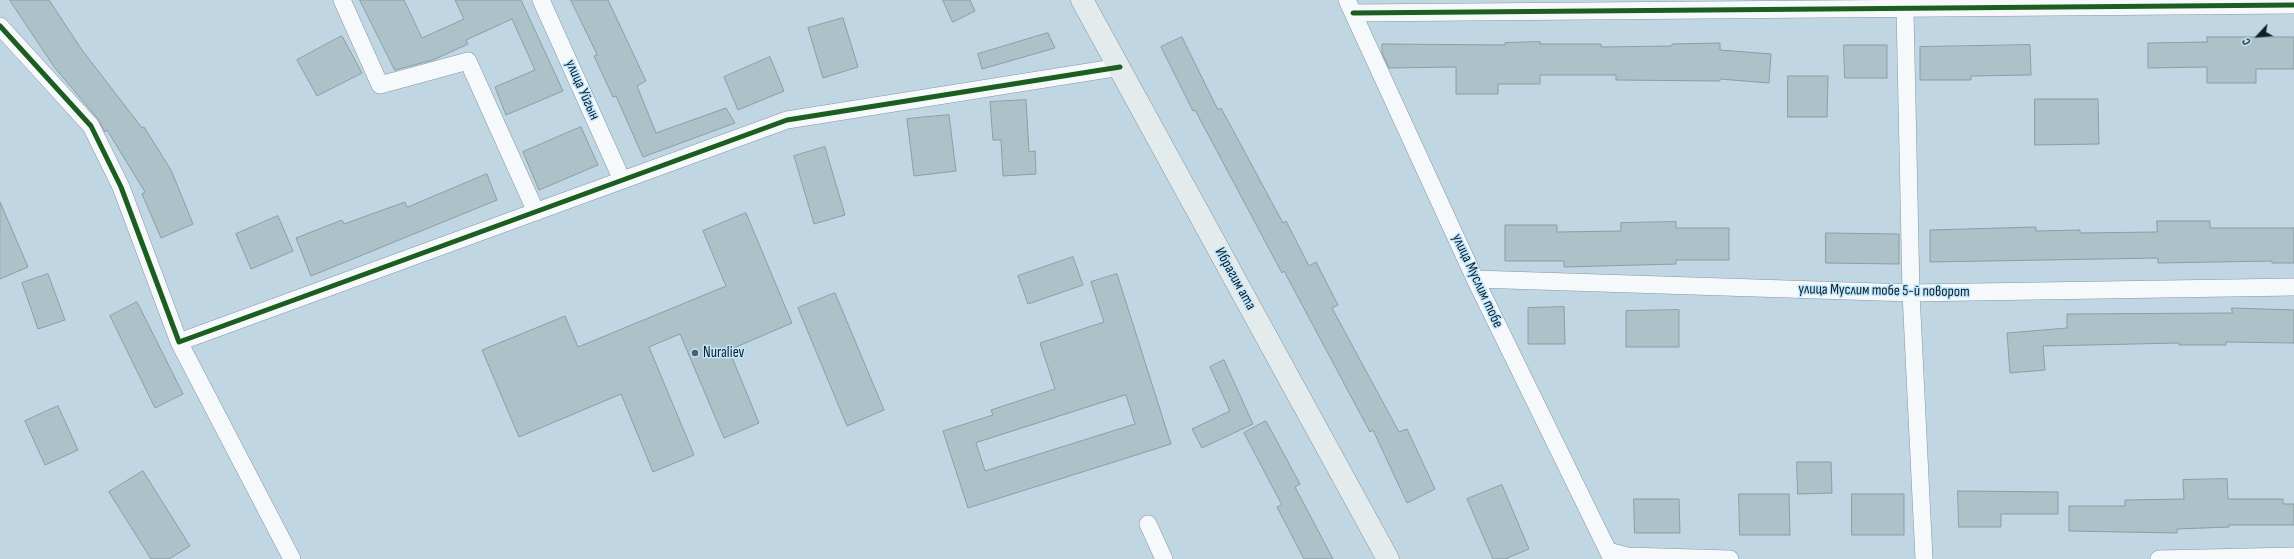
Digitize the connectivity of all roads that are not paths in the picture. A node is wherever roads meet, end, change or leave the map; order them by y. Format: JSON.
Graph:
{"nodes":[{"id":1,"x":342,"y":0,"type":"edge"},
{"id":2,"x":541,"y":0,"type":"edge"},
{"id":3,"x":1082,"y":0,"type":"edge"},
{"id":4,"x":1923,"y":4,"type":"edge"},
{"id":5,"x":2294,"y":6,"type":"edge"},
{"id":6,"x":1350,"y":7,"type":"edge"},
{"id":7,"x":1905,"y":9,"type":"junction"},
{"id":8,"x":0,"y":26,"type":"edge"},
{"id":9,"x":1120,"y":67,"type":"junction"},
{"id":10,"x":622,"y":180,"type":"junction"},
{"id":11,"x":536,"y":212,"type":"junction"},
{"id":12,"x":1475,"y":279,"type":"junction"},
{"id":13,"x":2294,"y":287,"type":"edge"},
{"id":14,"x":1911,"y":293,"type":"junction"},
{"id":15,"x":179,"y":342,"type":"junction"},
{"id":16,"x":1148,"y":524,"type":"dead end"},
{"id":17,"x":1610,"y":555,"type":"edge"},
{"id":18,"x":2294,"y":556,"type":"edge"},
{"id":19,"x":292,"y":559,"type":"edge"},
{"id":20,"x":1164,"y":559,"type":"edge"},
{"id":21,"x":1388,"y":559,"type":"edge"},
{"id":22,"x":1730,"y":559,"type":"edge"},
{"id":23,"x":1924,"y":559,"type":"edge"},
{"id":24,"x":2159,"y":559,"type":"edge"}],
"edges":[{"from":1,"to":11,"type":"street"},
{"from":2,"to":10,"type":"street","name":"улица Уйгын"},
{"from":3,"to":9,"type":"street","name":"Ибрагим ата"},
{"from":4,"to":5,"type":"street"},
{"from":4,"to":7,"type":"street"},
{"from":6,"to":7,"type":"street"},
{"from":6,"to":12,"type":"street","name":"улица Муслим тобе"},
{"from":7,"to":14,"type":"street"},
{"from":8,"to":15,"type":"street"},
{"from":9,"to":10,"type":"street"},
{"from":9,"to":21,"type":"street","name":"Ибрагим ата"},
{"from":10,"to":11,"type":"street"},
{"from":11,"to":15,"type":"street"},
{"from":12,"to":14,"type":"street","name":"улица Муслим тобе 5-й поворот"},
{"from":12,"to":17,"type":"street","name":"улица Муслим тобе"},
{"from":13,"to":14,"type":"street","name":"улица Муслим тобе 5-й поворот"},
{"from":14,"to":23,"type":"street"},
{"from":15,"to":19,"type":"street"},
{"from":16,"to":20,"type":"street"},
{"from":17,"to":22,"type":"street"},
{"from":18,"to":24,"type":"street"}]}
